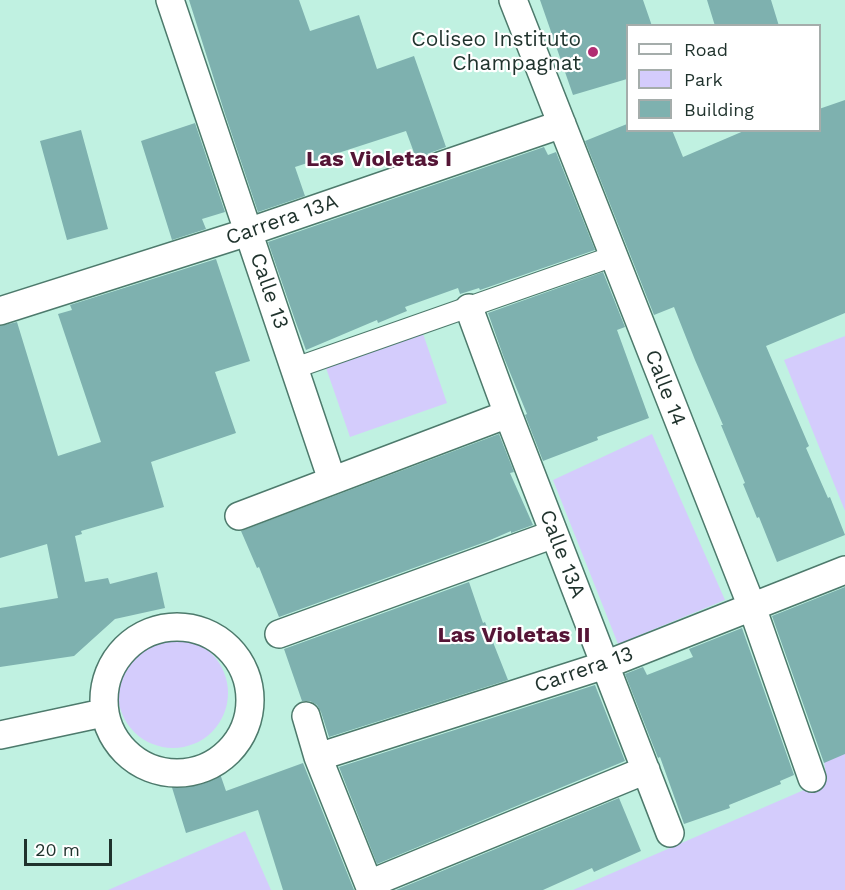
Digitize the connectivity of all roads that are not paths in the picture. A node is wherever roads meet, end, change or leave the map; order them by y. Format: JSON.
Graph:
{"nodes":[{"id":1,"x":170,"y":0,"type":"edge"},
{"id":2,"x":513,"y":0,"type":"edge"},
{"id":3,"x":562,"y":124,"type":"junction"},
{"id":4,"x":248,"y":232,"type":"junction"},
{"id":5,"x":614,"y":256,"type":"junction"},
{"id":6,"x":469,"y":308,"type":"junction"},
{"id":7,"x":0,"y":311,"type":"edge"},
{"id":8,"x":295,"y":368,"type":"junction"},
{"id":9,"x":508,"y":414,"type":"junction"},
{"id":10,"x":332,"y":480,"type":"junction"},
{"id":11,"x":239,"y":516,"type":"dead end"},
{"id":12,"x":554,"y":534,"type":"junction"},
{"id":13,"x":845,"y":570,"type":"edge"},
{"id":14,"x":752,"y":607,"type":"junction"},
{"id":15,"x":279,"y":634,"type":"dead end"},
{"id":16,"x":605,"y":665,"type":"junction"},
{"id":17,"x":104,"y":713,"type":"junction"},
{"id":18,"x":306,"y":716,"type":"dead end"},
{"id":19,"x":0,"y":735,"type":"edge"},
{"id":20,"x":318,"y":757,"type":"junction"},
{"id":21,"x":646,"y":770,"type":"junction"},
{"id":22,"x":812,"y":777,"type":"dead end"},
{"id":23,"x":670,"y":833,"type":"dead end"},
{"id":24,"x":370,"y":887,"type":"edge"}],
"edges":[{"from":1,"to":4,"type":"street","name":"Calle 13"},
{"from":2,"to":3,"type":"street","name":"Calle 14"},
{"from":3,"to":4,"type":"street","name":"Carrera 13A"},
{"from":3,"to":5,"type":"street","name":"Calle 14"},
{"from":4,"to":7,"type":"street","name":"Carrera 13A"},
{"from":4,"to":8,"type":"street","name":"Calle 13"},
{"from":5,"to":6,"type":"street"},
{"from":5,"to":14,"type":"street","name":"Calle 14"},
{"from":6,"to":8,"type":"street"},
{"from":6,"to":9,"type":"street","name":"Calle 13A"},
{"from":8,"to":10,"type":"street","name":"Calle 13"},
{"from":9,"to":10,"type":"street"},
{"from":9,"to":12,"type":"street","name":"Calle 13A"},
{"from":10,"to":11,"type":"street"},
{"from":12,"to":15,"type":"street"},
{"from":12,"to":16,"type":"street","name":"Calle 13A"},
{"from":13,"to":14,"type":"street","name":"Carrera 13"},
{"from":14,"to":16,"type":"street","name":"Carrera 13"},
{"from":14,"to":22,"type":"street","name":"Calle 14"},
{"from":16,"to":20,"type":"street","name":"Carrera 13"},
{"from":16,"to":21,"type":"street","name":"Calle 13A"},
{"from":17,"to":17,"type":"street"},
{"from":17,"to":19,"type":"street"},
{"from":18,"to":20,"type":"street"},
{"from":20,"to":24,"type":"street"},
{"from":21,"to":23,"type":"street","name":"Calle 13A"},
{"from":21,"to":24,"type":"street"}]}
